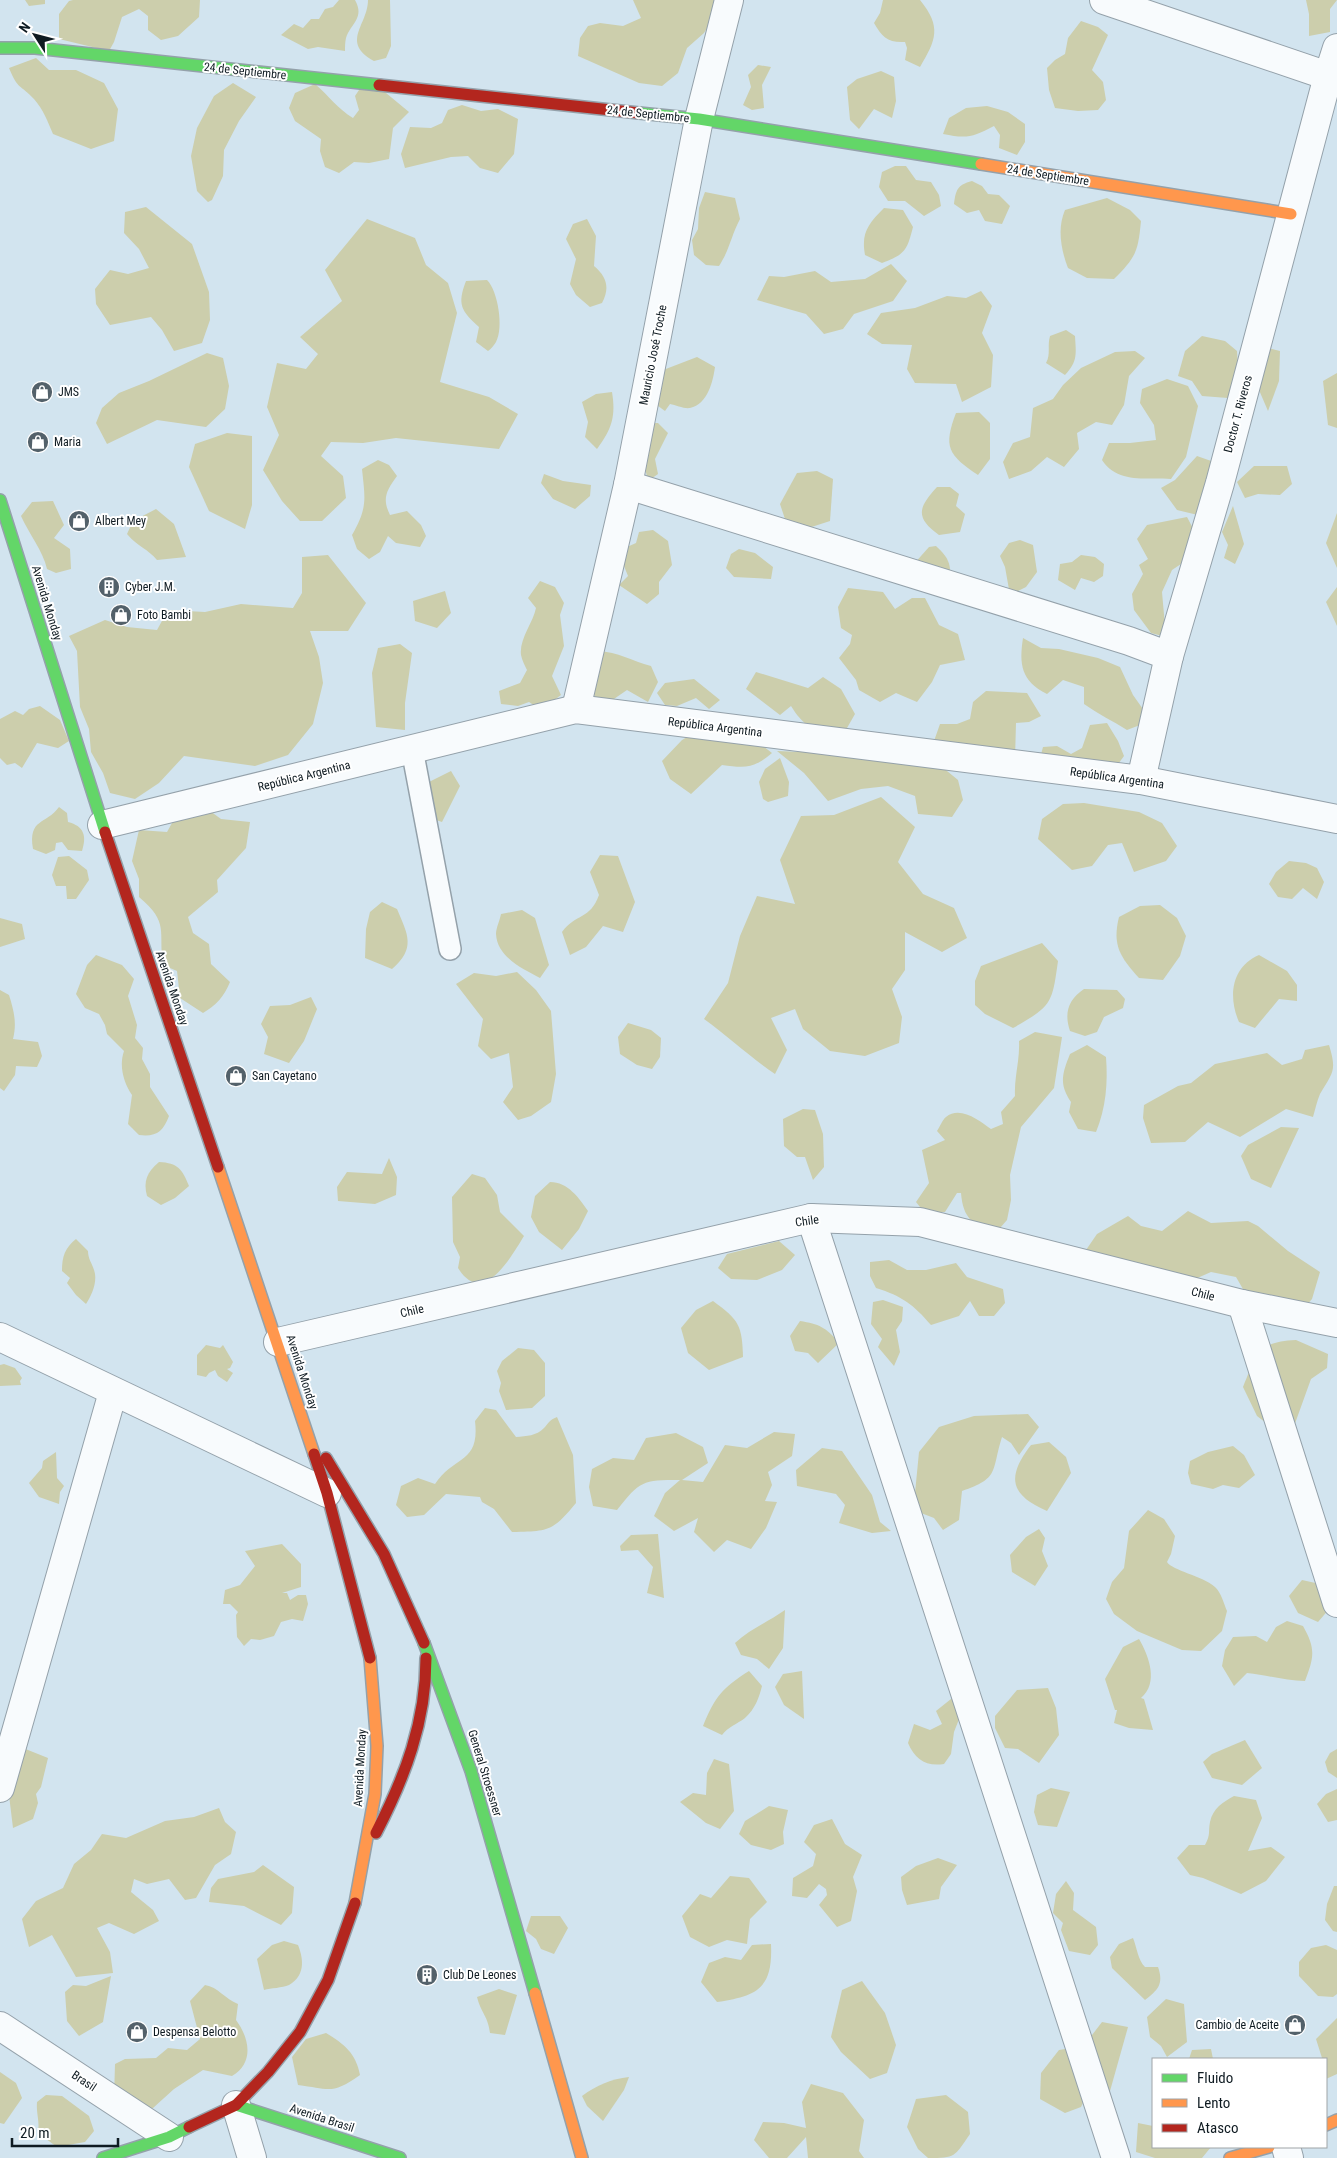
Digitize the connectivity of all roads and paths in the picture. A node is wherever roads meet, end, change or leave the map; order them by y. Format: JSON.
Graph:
{"nodes":[{"id":1,"x":729,"y":0,"type":"edge"},
{"id":2,"x":1104,"y":0,"type":"edge"},
{"id":3,"x":0,"y":48,"type":"edge"},
{"id":4,"x":1337,"y":48,"type":"edge"},
{"id":5,"x":1332,"y":78,"type":"edge"},
{"id":6,"x":699,"y":119,"type":"junction"},
{"id":7,"x":1291,"y":214,"type":"junction"},
{"id":8,"x":628,"y":485,"type":"junction"},
{"id":9,"x":0,"y":500,"type":"edge"},
{"id":10,"x":1169,"y":656,"type":"junction"},
{"id":11,"x":576,"y":709,"type":"junction"},
{"id":12,"x":412,"y":749,"type":"junction"},
{"id":13,"x":1142,"y":780,"type":"junction"},
{"id":14,"x":1337,"y":819,"type":"edge"},
{"id":15,"x":102,"y":825,"type":"junction"},
{"id":16,"x":450,"y":949,"type":"dead end"},
{"id":17,"x":811,"y":1218,"type":"junction"},
{"id":18,"x":1242,"y":1304,"type":"junction"},
{"id":19,"x":1337,"y":1323,"type":"edge"},
{"id":20,"x":0,"y":1337,"type":"edge"},
{"id":21,"x":278,"y":1342,"type":"junction"},
{"id":22,"x":113,"y":1392,"type":"junction"},
{"id":23,"x":303,"y":1421,"type":"junction"},
{"id":24,"x":327,"y":1494,"type":"junction"},
{"id":25,"x":1337,"y":1603,"type":"edge"},
{"id":26,"x":425,"y":1645,"type":"junction"},
{"id":27,"x":0,"y":1788,"type":"edge"},
{"id":28,"x":366,"y":1852,"type":"junction"},
{"id":29,"x":0,"y":2026,"type":"edge"},
{"id":30,"x":236,"y":2105,"type":"junction"},
{"id":31,"x":169,"y":2137,"type":"junction"},
{"id":32,"x":1265,"y":2148,"type":"edge"},
{"id":33,"x":103,"y":2158,"type":"edge"},
{"id":34,"x":252,"y":2158,"type":"edge"},
{"id":35,"x":400,"y":2158,"type":"edge"},
{"id":36,"x":582,"y":2158,"type":"edge"},
{"id":37,"x":1116,"y":2158,"type":"edge"},
{"id":38,"x":1230,"y":2158,"type":"edge"}],
"edges":[{"from":1,"to":6,"type":"street","name":"Mauricio José Troche"},
{"from":2,"to":5,"type":"street"},
{"from":3,"to":6,"type":"street","name":"24 de Septiembre"},
{"from":4,"to":5,"type":"street","name":"Doctor T. Riveros"},
{"from":5,"to":7,"type":"street","name":"Doctor T. Riveros"},
{"from":6,"to":7,"type":"street","name":"24 de Septiembre"},
{"from":6,"to":8,"type":"street","name":"Mauricio José Troche"},
{"from":7,"to":10,"type":"street","name":"Doctor T. Riveros"},
{"from":8,"to":10,"type":"street"},
{"from":8,"to":11,"type":"street","name":"Mauricio José Troche"},
{"from":9,"to":15,"type":"street","name":"Avenida Monday"},
{"from":10,"to":13,"type":"street","name":"Doctor T. Riveros"},
{"from":11,"to":12,"type":"street","name":"República Argentina"},
{"from":11,"to":13,"type":"street","name":"República Argentina"},
{"from":12,"to":15,"type":"street","name":"República Argentina"},
{"from":12,"to":16,"type":"lane"},
{"from":13,"to":14,"type":"street","name":"República Argentina"},
{"from":15,"to":21,"type":"street","name":"Avenida Monday"},
{"from":17,"to":18,"type":"street","name":"Chile"},
{"from":17,"to":21,"type":"street","name":"Chile"},
{"from":17,"to":37,"type":"street"},
{"from":18,"to":19,"type":"street","name":"Chile"},
{"from":18,"to":25,"type":"street"},
{"from":20,"to":22,"type":"street"},
{"from":21,"to":23,"type":"street","name":"Avenida Monday"},
{"from":22,"to":24,"type":"street"},
{"from":22,"to":27,"type":"street"},
{"from":23,"to":24,"type":"street","name":"Avenida Monday"},
{"from":23,"to":26,"type":"street","name":"General Stroessner"},
{"from":24,"to":28,"type":"street","name":"Avenida Monday"},
{"from":26,"to":28,"type":"street"},
{"from":26,"to":36,"type":"street","name":"General Stroessner"},
{"from":28,"to":30,"type":"street","name":"Avenida Monday"},
{"from":29,"to":31,"type":"street","name":"Brasil"},
{"from":30,"to":31,"type":"street","name":"Avenida Monday"},
{"from":30,"to":34,"type":"street"},
{"from":30,"to":35,"type":"street","name":"Avenida Brasil"},
{"from":31,"to":33,"type":"street","name":"Avenida Monday"},
{"from":32,"to":38,"type":"street"}]}
